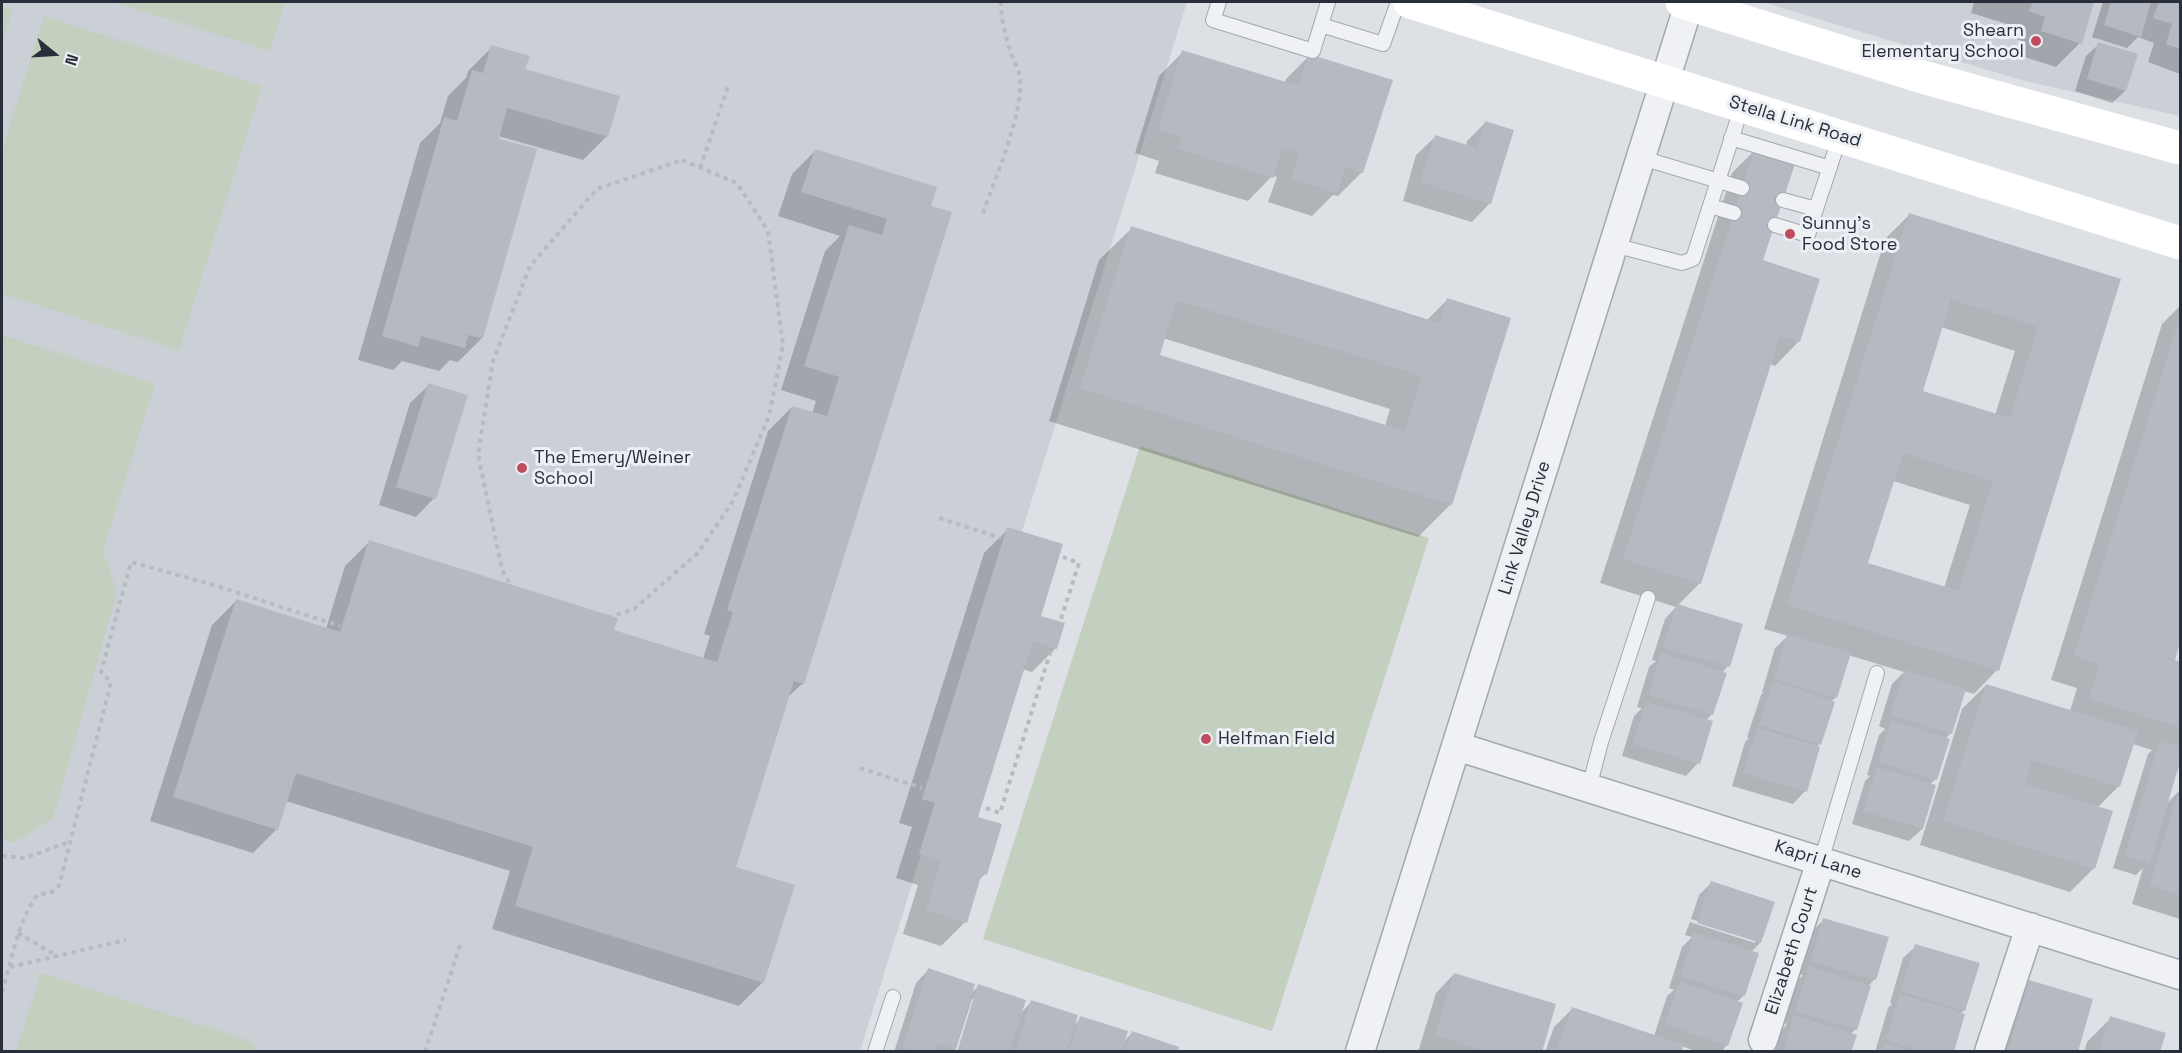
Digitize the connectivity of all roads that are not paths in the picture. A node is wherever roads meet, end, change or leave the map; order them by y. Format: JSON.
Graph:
{"nodes":[{"id":1,"x":1219,"y":2,"type":"edge"},
{"id":2,"x":1328,"y":2,"type":"edge"},
{"id":3,"x":1398,"y":2,"type":"edge"},
{"id":4,"x":1410,"y":2,"type":"edge"},
{"id":5,"x":1686,"y":3,"type":"edge"},
{"id":6,"x":1321,"y":26,"type":"junction"},
{"id":7,"x":1665,"y":82,"type":"junction"},
{"id":8,"x":1742,"y":106,"type":"junction"},
{"id":9,"x":1840,"y":136,"type":"junction"},
{"id":10,"x":1731,"y":138,"type":"junction"},
{"id":11,"x":2181,"y":147,"type":"edge"},
{"id":12,"x":1641,"y":158,"type":"junction"},
{"id":13,"x":1830,"y":168,"type":"junction"},
{"id":14,"x":1719,"y":181,"type":"junction"},
{"id":15,"x":1742,"y":188,"type":"dead end"},
{"id":16,"x":1783,"y":200,"type":"dead end"},
{"id":17,"x":1710,"y":206,"type":"junction"},
{"id":18,"x":1816,"y":209,"type":"junction"},
{"id":19,"x":1734,"y":213,"type":"dead end"},
{"id":20,"x":1775,"y":225,"type":"dead end"},
{"id":21,"x":2181,"y":243,"type":"edge"},
{"id":22,"x":1614,"y":245,"type":"junction"},
{"id":23,"x":1648,"y":598,"type":"dead end"},
{"id":24,"x":1877,"y":673,"type":"dead end"},
{"id":25,"x":1456,"y":746,"type":"junction"},
{"id":26,"x":1589,"y":788,"type":"junction"},
{"id":27,"x":1821,"y":861,"type":"junction"},
{"id":28,"x":2030,"y":927,"type":"junction"},
{"id":29,"x":2181,"y":975,"type":"edge"},
{"id":30,"x":893,"y":997,"type":"dead end"},
{"id":31,"x":1763,"y":1040,"type":"dead end"},
{"id":32,"x":875,"y":1052,"type":"edge"},
{"id":33,"x":1360,"y":1052,"type":"edge"},
{"id":34,"x":1989,"y":1052,"type":"edge"}],
"edges":[{"from":1,"to":6,"type":"lane"},
{"from":2,"to":6,"type":"lane"},
{"from":3,"to":6,"type":"lane"},
{"from":4,"to":7,"type":"main road","name":"Stella Link Road"},
{"from":5,"to":7,"type":"street","name":"Link Valley Drive"},
{"from":5,"to":11,"type":"main road"},
{"from":7,"to":8,"type":"main road","name":"Stella Link Road"},
{"from":7,"to":12,"type":"street","name":"Link Valley Drive"},
{"from":8,"to":9,"type":"main road","name":"Stella Link Road"},
{"from":8,"to":10,"type":"lane"},
{"from":9,"to":13,"type":"lane"},
{"from":9,"to":21,"type":"main road","name":"Stella Link Road"},
{"from":10,"to":13,"type":"lane"},
{"from":10,"to":14,"type":"lane"},
{"from":12,"to":14,"type":"lane"},
{"from":12,"to":22,"type":"street","name":"Link Valley Drive"},
{"from":13,"to":18,"type":"lane"},
{"from":14,"to":15,"type":"lane"},
{"from":14,"to":17,"type":"lane"},
{"from":16,"to":18,"type":"lane"},
{"from":17,"to":19,"type":"lane"},
{"from":17,"to":22,"type":"lane"},
{"from":18,"to":20,"type":"lane"},
{"from":22,"to":25,"type":"street","name":"Link Valley Drive"},
{"from":23,"to":26,"type":"lane"},
{"from":24,"to":27,"type":"lane"},
{"from":25,"to":26,"type":"street","name":"Kapri Lane"},
{"from":25,"to":33,"type":"street","name":"Link Valley Drive"},
{"from":26,"to":27,"type":"street","name":"Kapri Lane"},
{"from":27,"to":28,"type":"street","name":"Kapri Lane"},
{"from":27,"to":31,"type":"street","name":"Elizabeth Court"},
{"from":28,"to":29,"type":"street","name":"Kapri Lane"},
{"from":28,"to":34,"type":"street"},
{"from":30,"to":32,"type":"lane"}]}
